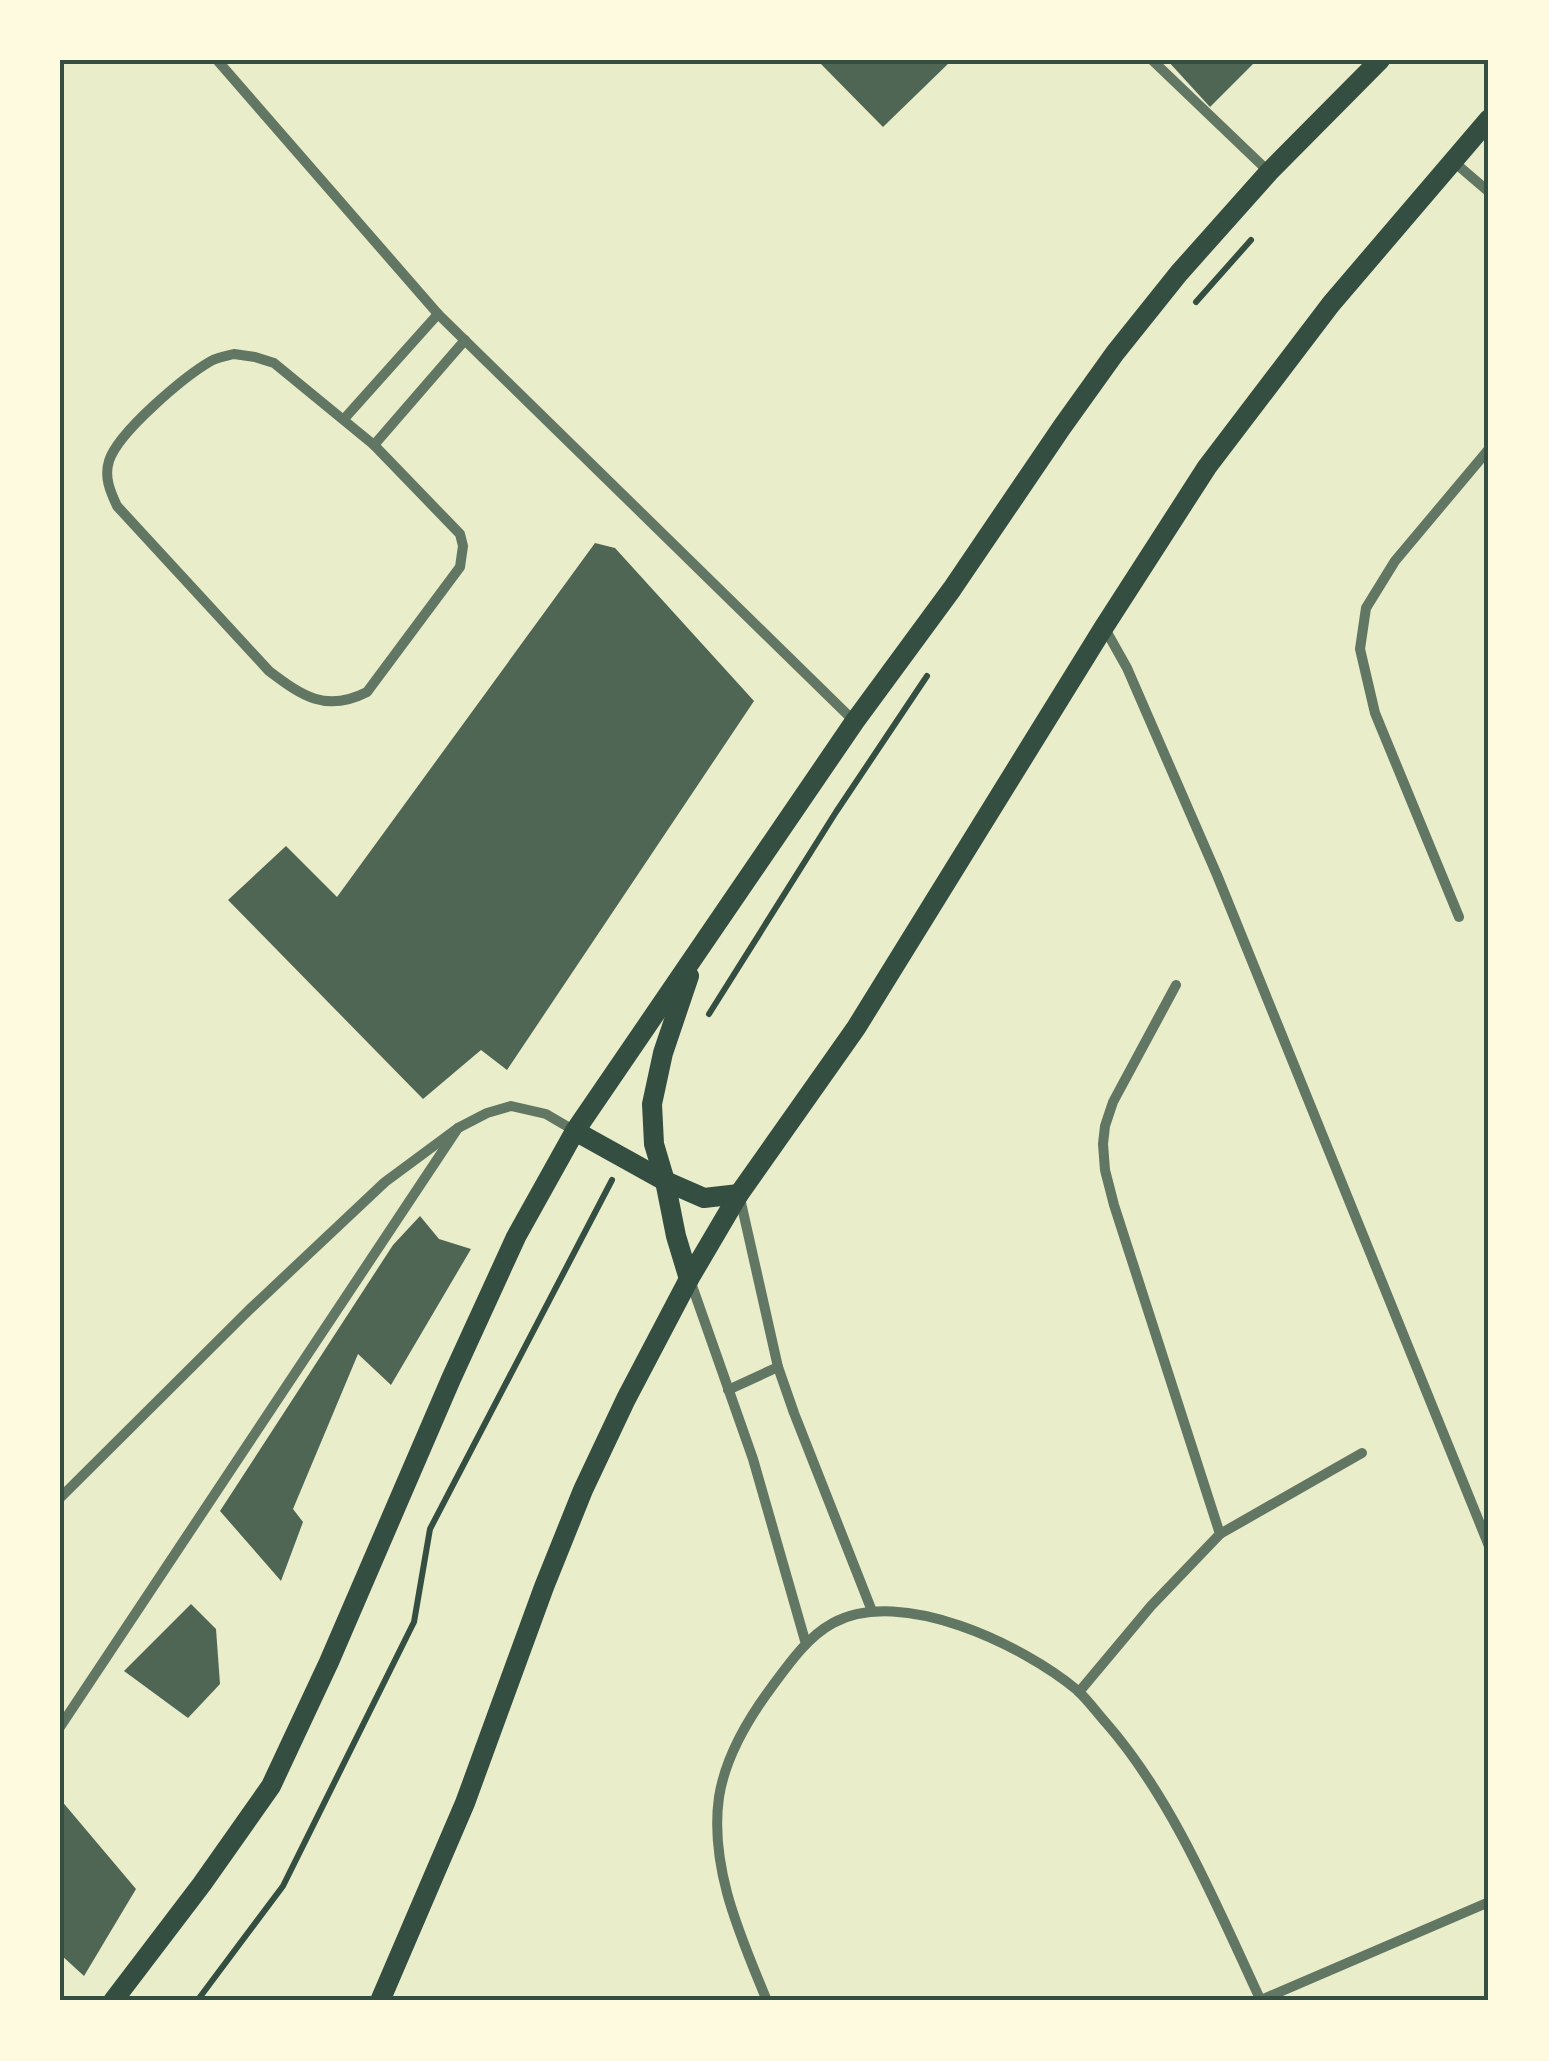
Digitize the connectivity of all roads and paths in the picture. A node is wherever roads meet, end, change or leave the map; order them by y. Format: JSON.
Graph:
{"nodes":[{"id":1,"x":217,"y":60,"type":"edge"},
{"id":2,"x":1152,"y":60,"type":"edge"},
{"id":3,"x":1380,"y":60,"type":"edge"},
{"id":4,"x":1489,"y":119,"type":"edge"},
{"id":5,"x":1454,"y":162,"type":"junction"},
{"id":6,"x":1269,"y":172,"type":"junction"},
{"id":7,"x":1489,"y":192,"type":"edge"},
{"id":8,"x":1261,"y":229,"type":"dead end"},
{"id":9,"x":438,"y":314,"type":"junction"},
{"id":10,"x":1186,"y":314,"type":"dead end"},
{"id":11,"x":465,"y":340,"type":"junction"},
{"id":12,"x":344,"y":419,"type":"junction"},
{"id":13,"x":374,"y":445,"type":"junction"},
{"id":14,"x":1489,"y":449,"type":"edge"},
{"id":15,"x":1104,"y":627,"type":"junction"},
{"id":16,"x":934,"y":666,"type":"dead end"},
{"id":17,"x":855,"y":722,"type":"junction"},
{"id":18,"x":1459,"y":917,"type":"dead end"},
{"id":19,"x":696,"y":955,"type":"junction"},
{"id":20,"x":1176,"y":985,"type":"dead end"},
{"id":21,"x":703,"y":1023,"type":"dead end"},
{"id":22,"x":458,"y":1128,"type":"junction"},
{"id":23,"x":575,"y":1131,"type":"junction"},
{"id":24,"x":624,"y":1158,"type":"junction"},
{"id":25,"x":665,"y":1182,"type":"junction"},
{"id":26,"x":739,"y":1194,"type":"junction"},
{"id":27,"x":689,"y":1278,"type":"junction"},
{"id":28,"x":778,"y":1367,"type":"junction"},
{"id":29,"x":728,"y":1390,"type":"junction"},
{"id":30,"x":1362,"y":1453,"type":"dead end"},
{"id":31,"x":60,"y":1498,"type":"edge"},
{"id":32,"x":1220,"y":1534,"type":"junction"},
{"id":33,"x":1489,"y":1546,"type":"edge"},
{"id":34,"x":872,"y":1611,"type":"junction"},
{"id":35,"x":806,"y":1644,"type":"junction"},
{"id":36,"x":1079,"y":1692,"type":"junction"},
{"id":37,"x":60,"y":1726,"type":"edge"},
{"id":38,"x":1489,"y":1902,"type":"edge"},
{"id":39,"x":113,"y":2001,"type":"edge"},
{"id":40,"x":197,"y":2001,"type":"edge"},
{"id":41,"x":380,"y":2001,"type":"edge"},
{"id":42,"x":766,"y":2001,"type":"edge"},
{"id":43,"x":1261,"y":2001,"type":"edge"}],
"edges":[{"from":1,"to":9,"type":"street"},
{"from":2,"to":6,"type":"street"},
{"from":3,"to":6,"type":"main road"},
{"from":4,"to":5,"type":"main road"},
{"from":5,"to":7,"type":"street"},
{"from":5,"to":15,"type":"main road"},
{"from":6,"to":17,"type":"main road"},
{"from":8,"to":10,"type":"path"},
{"from":9,"to":11,"type":"street"},
{"from":9,"to":12,"type":"street"},
{"from":11,"to":13,"type":"street"},
{"from":11,"to":17,"type":"street"},
{"from":12,"to":13,"type":"street"},
{"from":12,"to":13,"type":"street"},
{"from":14,"to":18,"type":"street"},
{"from":15,"to":26,"type":"main road"},
{"from":15,"to":33,"type":"street"},
{"from":16,"to":21,"type":"path"},
{"from":17,"to":19,"type":"main road"},
{"from":19,"to":23,"type":"main road"},
{"from":19,"to":25,"type":"main road"},
{"from":20,"to":32,"type":"street"},
{"from":22,"to":23,"type":"street"},
{"from":22,"to":31,"type":"street"},
{"from":22,"to":37,"type":"street"},
{"from":23,"to":24,"type":"main road"},
{"from":23,"to":39,"type":"main road"},
{"from":24,"to":25,"type":"main road"},
{"from":24,"to":40,"type":"path"},
{"from":25,"to":26,"type":"main road"},
{"from":25,"to":27,"type":"main road"},
{"from":26,"to":27,"type":"main road"},
{"from":26,"to":28,"type":"street"},
{"from":27,"to":29,"type":"street"},
{"from":27,"to":41,"type":"main road"},
{"from":28,"to":29,"type":"street"},
{"from":28,"to":34,"type":"street"},
{"from":29,"to":35,"type":"street"},
{"from":30,"to":32,"type":"street"},
{"from":32,"to":36,"type":"street"},
{"from":34,"to":35,"type":"street"},
{"from":34,"to":36,"type":"street"},
{"from":35,"to":42,"type":"street"},
{"from":36,"to":43,"type":"street"},
{"from":38,"to":43,"type":"street"}]}
